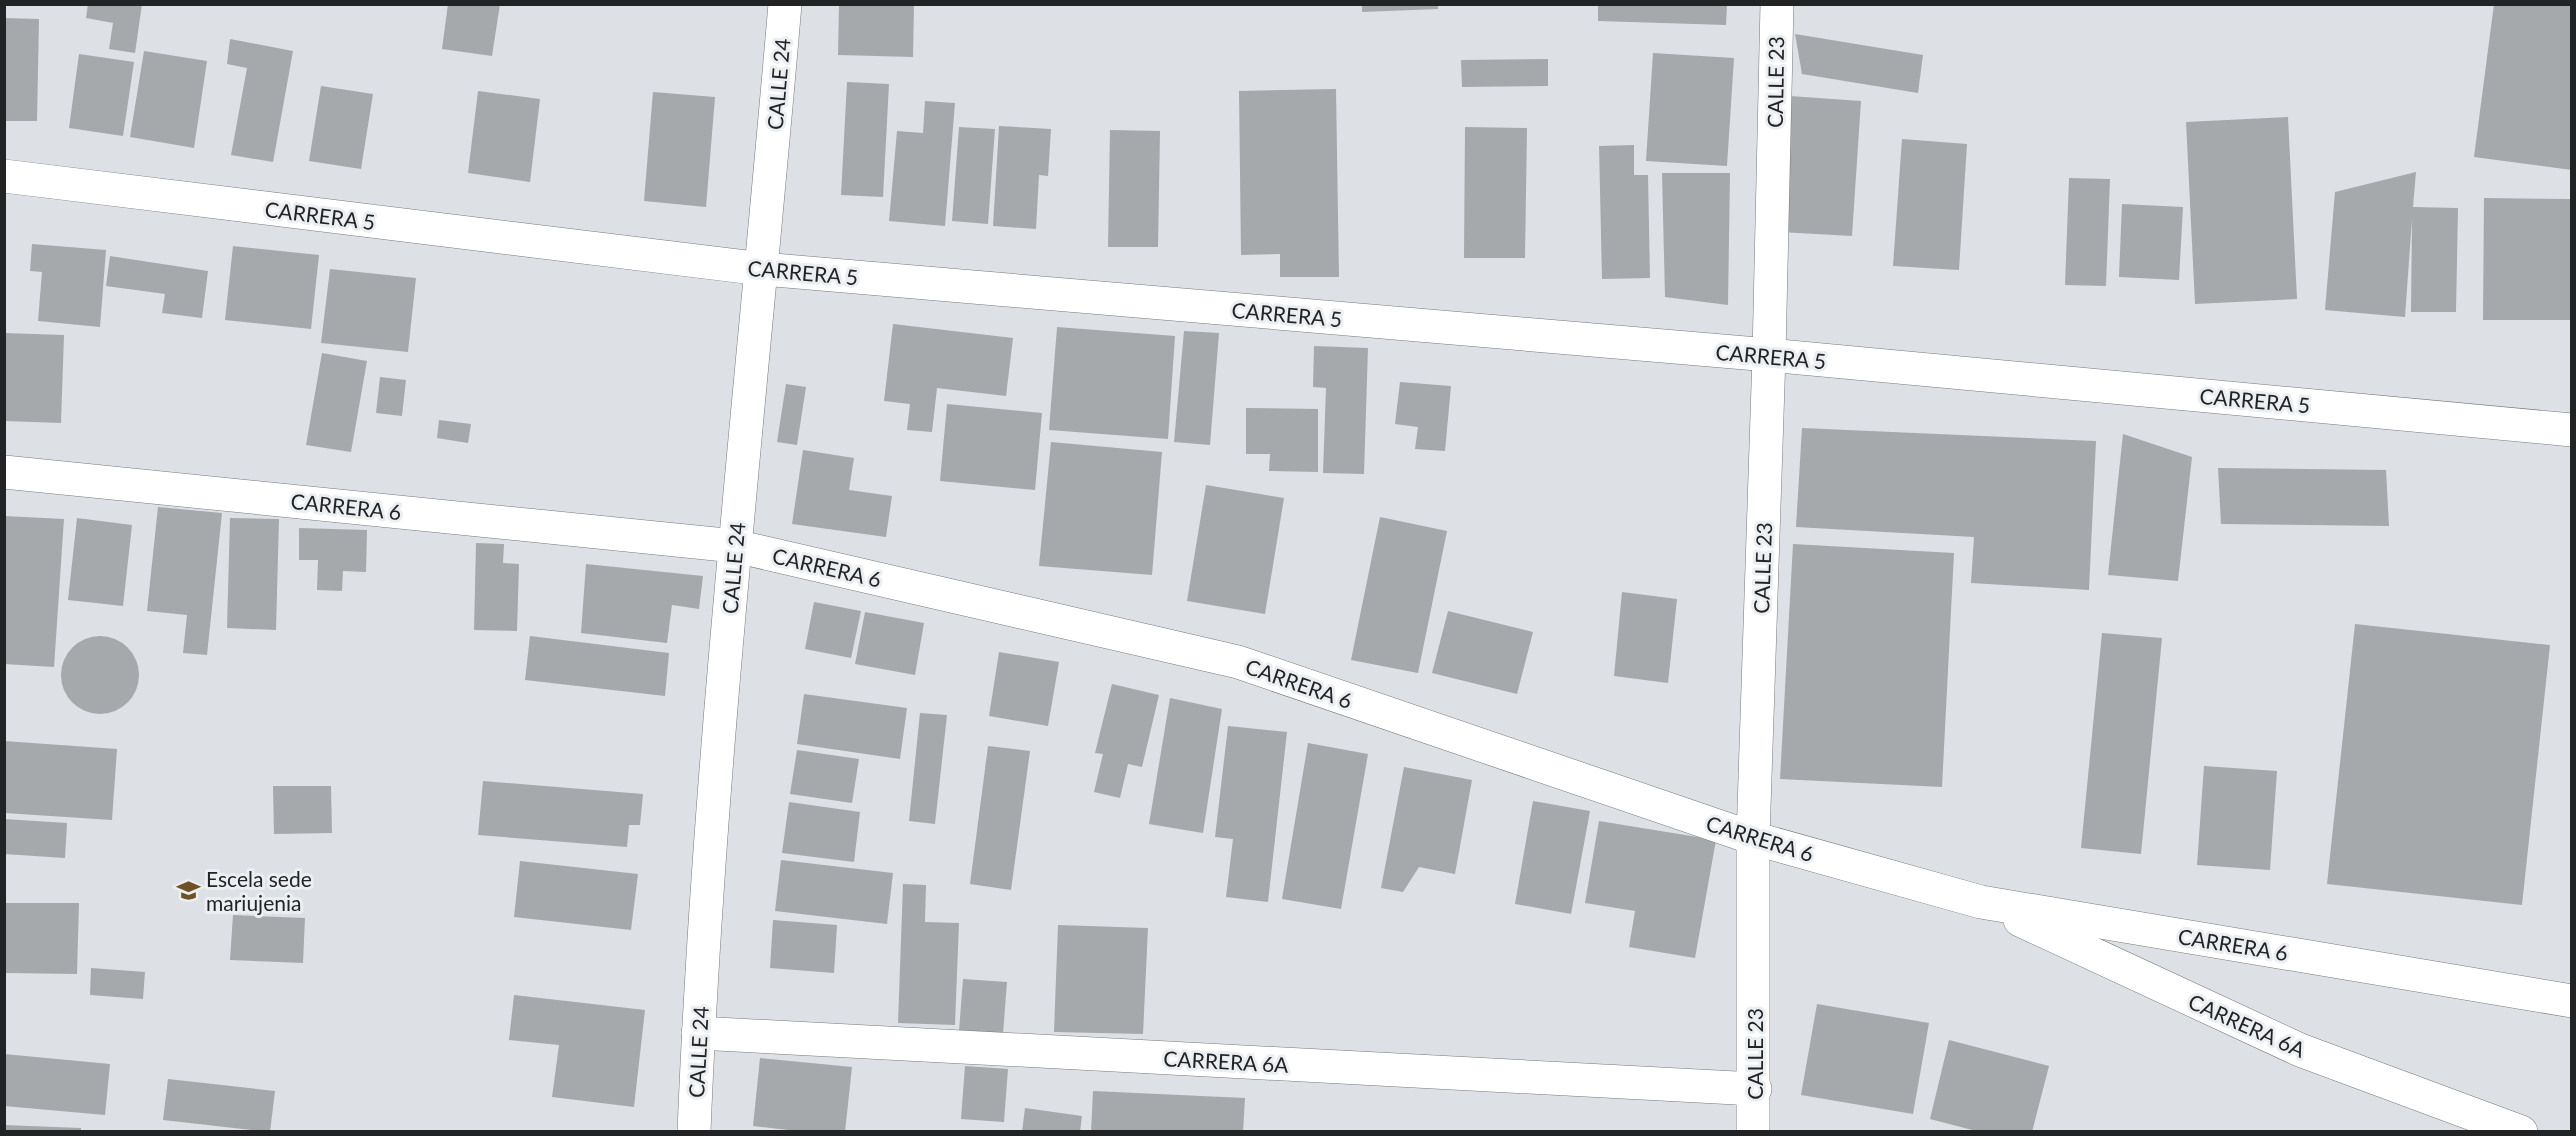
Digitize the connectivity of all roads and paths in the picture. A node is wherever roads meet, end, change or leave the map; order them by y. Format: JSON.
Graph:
{"nodes":[{"id":1,"x":785,"y":4,"type":"edge"},
{"id":2,"x":1777,"y":4,"type":"edge"},
{"id":3,"x":4,"y":176,"type":"edge"},
{"id":4,"x":762,"y":269,"type":"junction"},
{"id":5,"x":1769,"y":355,"type":"junction"},
{"id":6,"x":2571,"y":430,"type":"edge"},
{"id":7,"x":4,"y":472,"type":"edge"},
{"id":8,"x":735,"y":546,"type":"junction"},
{"id":9,"x":1753,"y":838,"type":"junction"},
{"id":10,"x":1981,"y":902,"type":"junction"},
{"id":11,"x":2571,"y":1001,"type":"edge"},
{"id":12,"x":698,"y":1033,"type":"junction"},
{"id":13,"x":1755,"y":1089,"type":"junction"},
{"id":14,"x":694,"y":1131,"type":"edge"},
{"id":15,"x":1753,"y":1131,"type":"edge"},
{"id":16,"x":2521,"y":1131,"type":"edge"}],
"edges":[{"from":1,"to":4,"type":"street","name":"CALLE 24"},
{"from":2,"to":5,"type":"street","name":"CALLE 23"},
{"from":3,"to":4,"type":"street","name":"CARRERA 5"},
{"from":4,"to":5,"type":"street","name":"CARRERA 5"},
{"from":4,"to":8,"type":"street","name":"CALLE 24"},
{"from":5,"to":6,"type":"street","name":"CARRERA 5"},
{"from":5,"to":9,"type":"street","name":"CALLE 23"},
{"from":7,"to":8,"type":"street","name":"CARRERA 6"},
{"from":8,"to":9,"type":"street","name":"CARRERA 6"},
{"from":8,"to":12,"type":"street","name":"CALLE 24"},
{"from":9,"to":10,"type":"street","name":"CARRERA 6"},
{"from":9,"to":13,"type":"street","name":"CALLE 23"},
{"from":10,"to":11,"type":"street","name":"CARRERA 6"},
{"from":10,"to":16,"type":"street","name":"CARRERA 6A"},
{"from":12,"to":13,"type":"street","name":"CARRERA 6A"},
{"from":12,"to":14,"type":"street","name":"CALLE 24"},
{"from":13,"to":15,"type":"street","name":"CALLE 23"}]}
